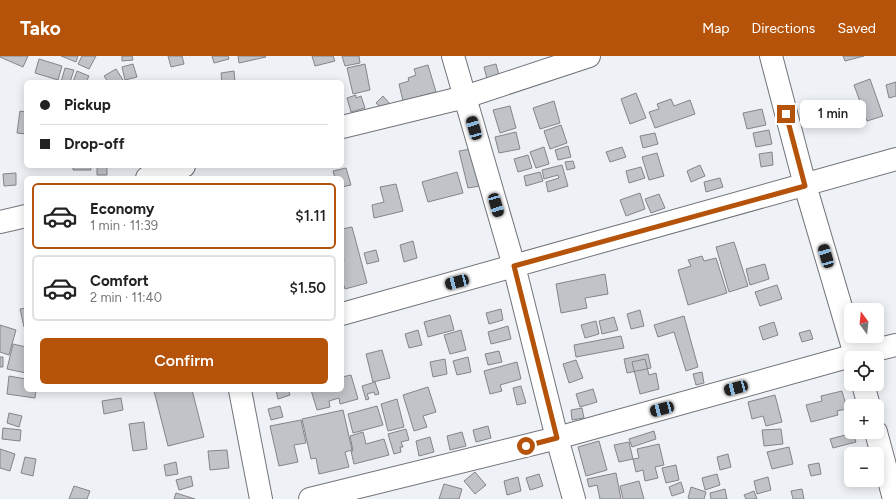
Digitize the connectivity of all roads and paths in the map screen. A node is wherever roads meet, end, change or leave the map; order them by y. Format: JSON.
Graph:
{"nodes":[{"id":1,"x":453,"y":56,"type":"edge"},
{"id":2,"x":589,"y":56,"type":"edge"},
{"id":3,"x":771,"y":56,"type":"edge"},
{"id":4,"x":465,"y":97,"type":"junction"},
{"id":5,"x":344,"y":127,"type":"edge"},
{"id":6,"x":896,"y":160,"type":"edge"},
{"id":7,"x":183,"y":170,"type":"edge"},
{"id":8,"x":156,"y":176,"type":"edge"},
{"id":9,"x":805,"y":186,"type":"junction"},
{"id":10,"x":24,"y":216,"type":"edge"},
{"id":11,"x":0,"y":222,"type":"edge"},
{"id":12,"x":514,"y":266,"type":"junction"},
{"id":13,"x":344,"y":313,"type":"edge"},
{"id":14,"x":896,"y":346,"type":"edge"},
{"id":15,"x":854,"y":351,"type":"edge"},
{"id":16,"x":878,"y":351,"type":"edge"},
{"id":17,"x":844,"y":360,"type":"edge"},
{"id":18,"x":240,"y":392,"type":"edge"},
{"id":19,"x":557,"y":438,"type":"junction"},
{"id":20,"x":878,"y":439,"type":"edge"},
{"id":21,"x":261,"y":499,"type":"edge"},
{"id":22,"x":310,"y":499,"type":"edge"},
{"id":23,"x":574,"y":499,"type":"edge"},
{"id":24,"x":894,"y":499,"type":"edge"}],
"edges":[{"from":1,"to":4,"type":"street"},
{"from":2,"to":4,"type":"street"},
{"from":3,"to":9,"type":"street"},
{"from":4,"to":5,"type":"street"},
{"from":4,"to":12,"type":"street"},
{"from":6,"to":9,"type":"street"},
{"from":7,"to":8,"type":"street"},
{"from":9,"to":12,"type":"street"},
{"from":9,"to":15,"type":"street"},
{"from":10,"to":11,"type":"street"},
{"from":12,"to":13,"type":"street"},
{"from":12,"to":19,"type":"street"},
{"from":14,"to":16,"type":"street"},
{"from":17,"to":19,"type":"street"},
{"from":18,"to":21,"type":"street"},
{"from":19,"to":22,"type":"street"},
{"from":19,"to":23,"type":"street"},
{"from":20,"to":24,"type":"street"}]}
